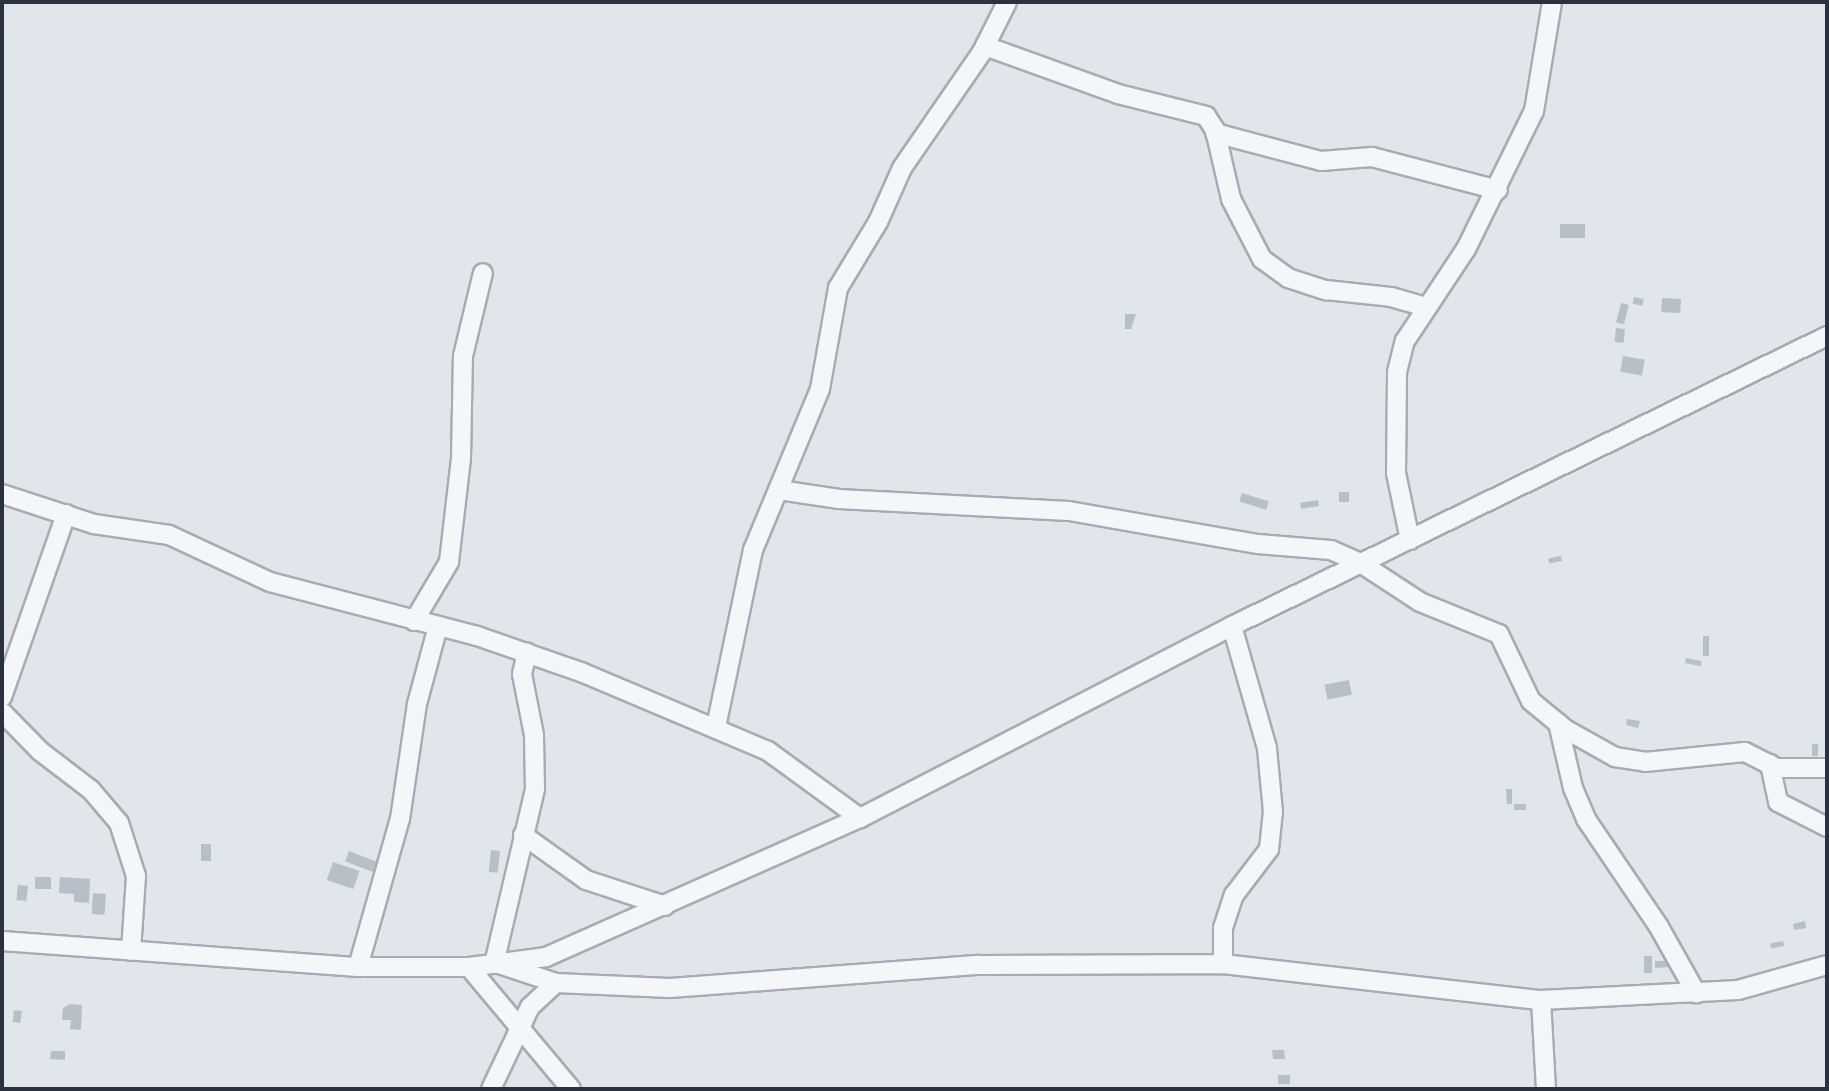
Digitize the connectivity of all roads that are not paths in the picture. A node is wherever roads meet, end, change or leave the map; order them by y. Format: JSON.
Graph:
{"nodes":[{"id":1,"x":1007,"y":2,"type":"edge"},
{"id":2,"x":1552,"y":2,"type":"edge"},
{"id":3,"x":985,"y":46,"type":"junction"},
{"id":4,"x":1215,"y":133,"type":"junction"},
{"id":5,"x":1498,"y":190,"type":"junction"},
{"id":6,"x":483,"y":273,"type":"dead end"},
{"id":7,"x":1427,"y":307,"type":"junction"},
{"id":8,"x":1827,"y":336,"type":"edge"},
{"id":9,"x":779,"y":490,"type":"junction"},
{"id":10,"x":2,"y":494,"type":"edge"},
{"id":11,"x":66,"y":514,"type":"junction"},
{"id":12,"x":1410,"y":540,"type":"junction"},
{"id":13,"x":1362,"y":564,"type":"junction"},
{"id":14,"x":414,"y":621,"type":"junction"},
{"id":15,"x":438,"y":626,"type":"junction"},
{"id":16,"x":1232,"y":626,"type":"junction"},
{"id":17,"x":527,"y":653,"type":"junction"},
{"id":18,"x":2,"y":697,"type":"edge"},
{"id":19,"x":2,"y":712,"type":"edge"},
{"id":20,"x":1558,"y":723,"type":"junction"},
{"id":21,"x":716,"y":727,"type":"junction"},
{"id":22,"x":1770,"y":764,"type":"junction"},
{"id":23,"x":1827,"y":768,"type":"edge"},
{"id":24,"x":860,"y":818,"type":"junction"},
{"id":25,"x":1827,"y":827,"type":"edge"},
{"id":26,"x":523,"y":835,"type":"junction"},
{"id":27,"x":665,"y":906,"type":"junction"},
{"id":28,"x":2,"y":941,"type":"edge"},
{"id":29,"x":131,"y":951,"type":"junction"},
{"id":30,"x":497,"y":964,"type":"junction"},
{"id":31,"x":1223,"y":964,"type":"junction"},
{"id":32,"x":1827,"y":965,"type":"edge"},
{"id":33,"x":358,"y":967,"type":"junction"},
{"id":34,"x":469,"y":967,"type":"junction"},
{"id":35,"x":556,"y":983,"type":"junction"},
{"id":36,"x":1696,"y":993,"type":"junction"},
{"id":37,"x":1541,"y":1000,"type":"junction"},
{"id":38,"x":521,"y":1024,"type":"junction"},
{"id":39,"x":491,"y":1089,"type":"edge"},
{"id":40,"x":571,"y":1089,"type":"edge"},
{"id":41,"x":1546,"y":1089,"type":"edge"}],
"edges":[{"from":1,"to":3,"type":"street"},
{"from":2,"to":5,"type":"street"},
{"from":3,"to":4,"type":"street"},
{"from":3,"to":9,"type":"street"},
{"from":4,"to":5,"type":"street"},
{"from":4,"to":7,"type":"street"},
{"from":5,"to":7,"type":"street"},
{"from":6,"to":14,"type":"street"},
{"from":7,"to":12,"type":"street"},
{"from":8,"to":12,"type":"street"},
{"from":9,"to":13,"type":"street"},
{"from":9,"to":21,"type":"street"},
{"from":10,"to":11,"type":"street"},
{"from":11,"to":14,"type":"street"},
{"from":11,"to":18,"type":"street"},
{"from":12,"to":13,"type":"street"},
{"from":13,"to":16,"type":"street"},
{"from":13,"to":20,"type":"street"},
{"from":14,"to":15,"type":"street"},
{"from":15,"to":17,"type":"street"},
{"from":15,"to":33,"type":"street"},
{"from":16,"to":24,"type":"street"},
{"from":16,"to":31,"type":"street"},
{"from":17,"to":21,"type":"street"},
{"from":17,"to":26,"type":"street"},
{"from":19,"to":29,"type":"street"},
{"from":20,"to":22,"type":"street"},
{"from":20,"to":36,"type":"street"},
{"from":21,"to":24,"type":"street"},
{"from":22,"to":23,"type":"street"},
{"from":22,"to":25,"type":"street"},
{"from":24,"to":27,"type":"street"},
{"from":26,"to":27,"type":"street"},
{"from":26,"to":30,"type":"street"},
{"from":27,"to":30,"type":"street"},
{"from":28,"to":29,"type":"street"},
{"from":29,"to":33,"type":"street"},
{"from":30,"to":34,"type":"street"},
{"from":30,"to":35,"type":"street"},
{"from":31,"to":35,"type":"street"},
{"from":31,"to":37,"type":"street"},
{"from":32,"to":36,"type":"street"},
{"from":33,"to":34,"type":"street"},
{"from":34,"to":38,"type":"street"},
{"from":35,"to":38,"type":"street"},
{"from":36,"to":37,"type":"street"},
{"from":37,"to":41,"type":"street"},
{"from":38,"to":39,"type":"street"},
{"from":38,"to":40,"type":"street"}]}
